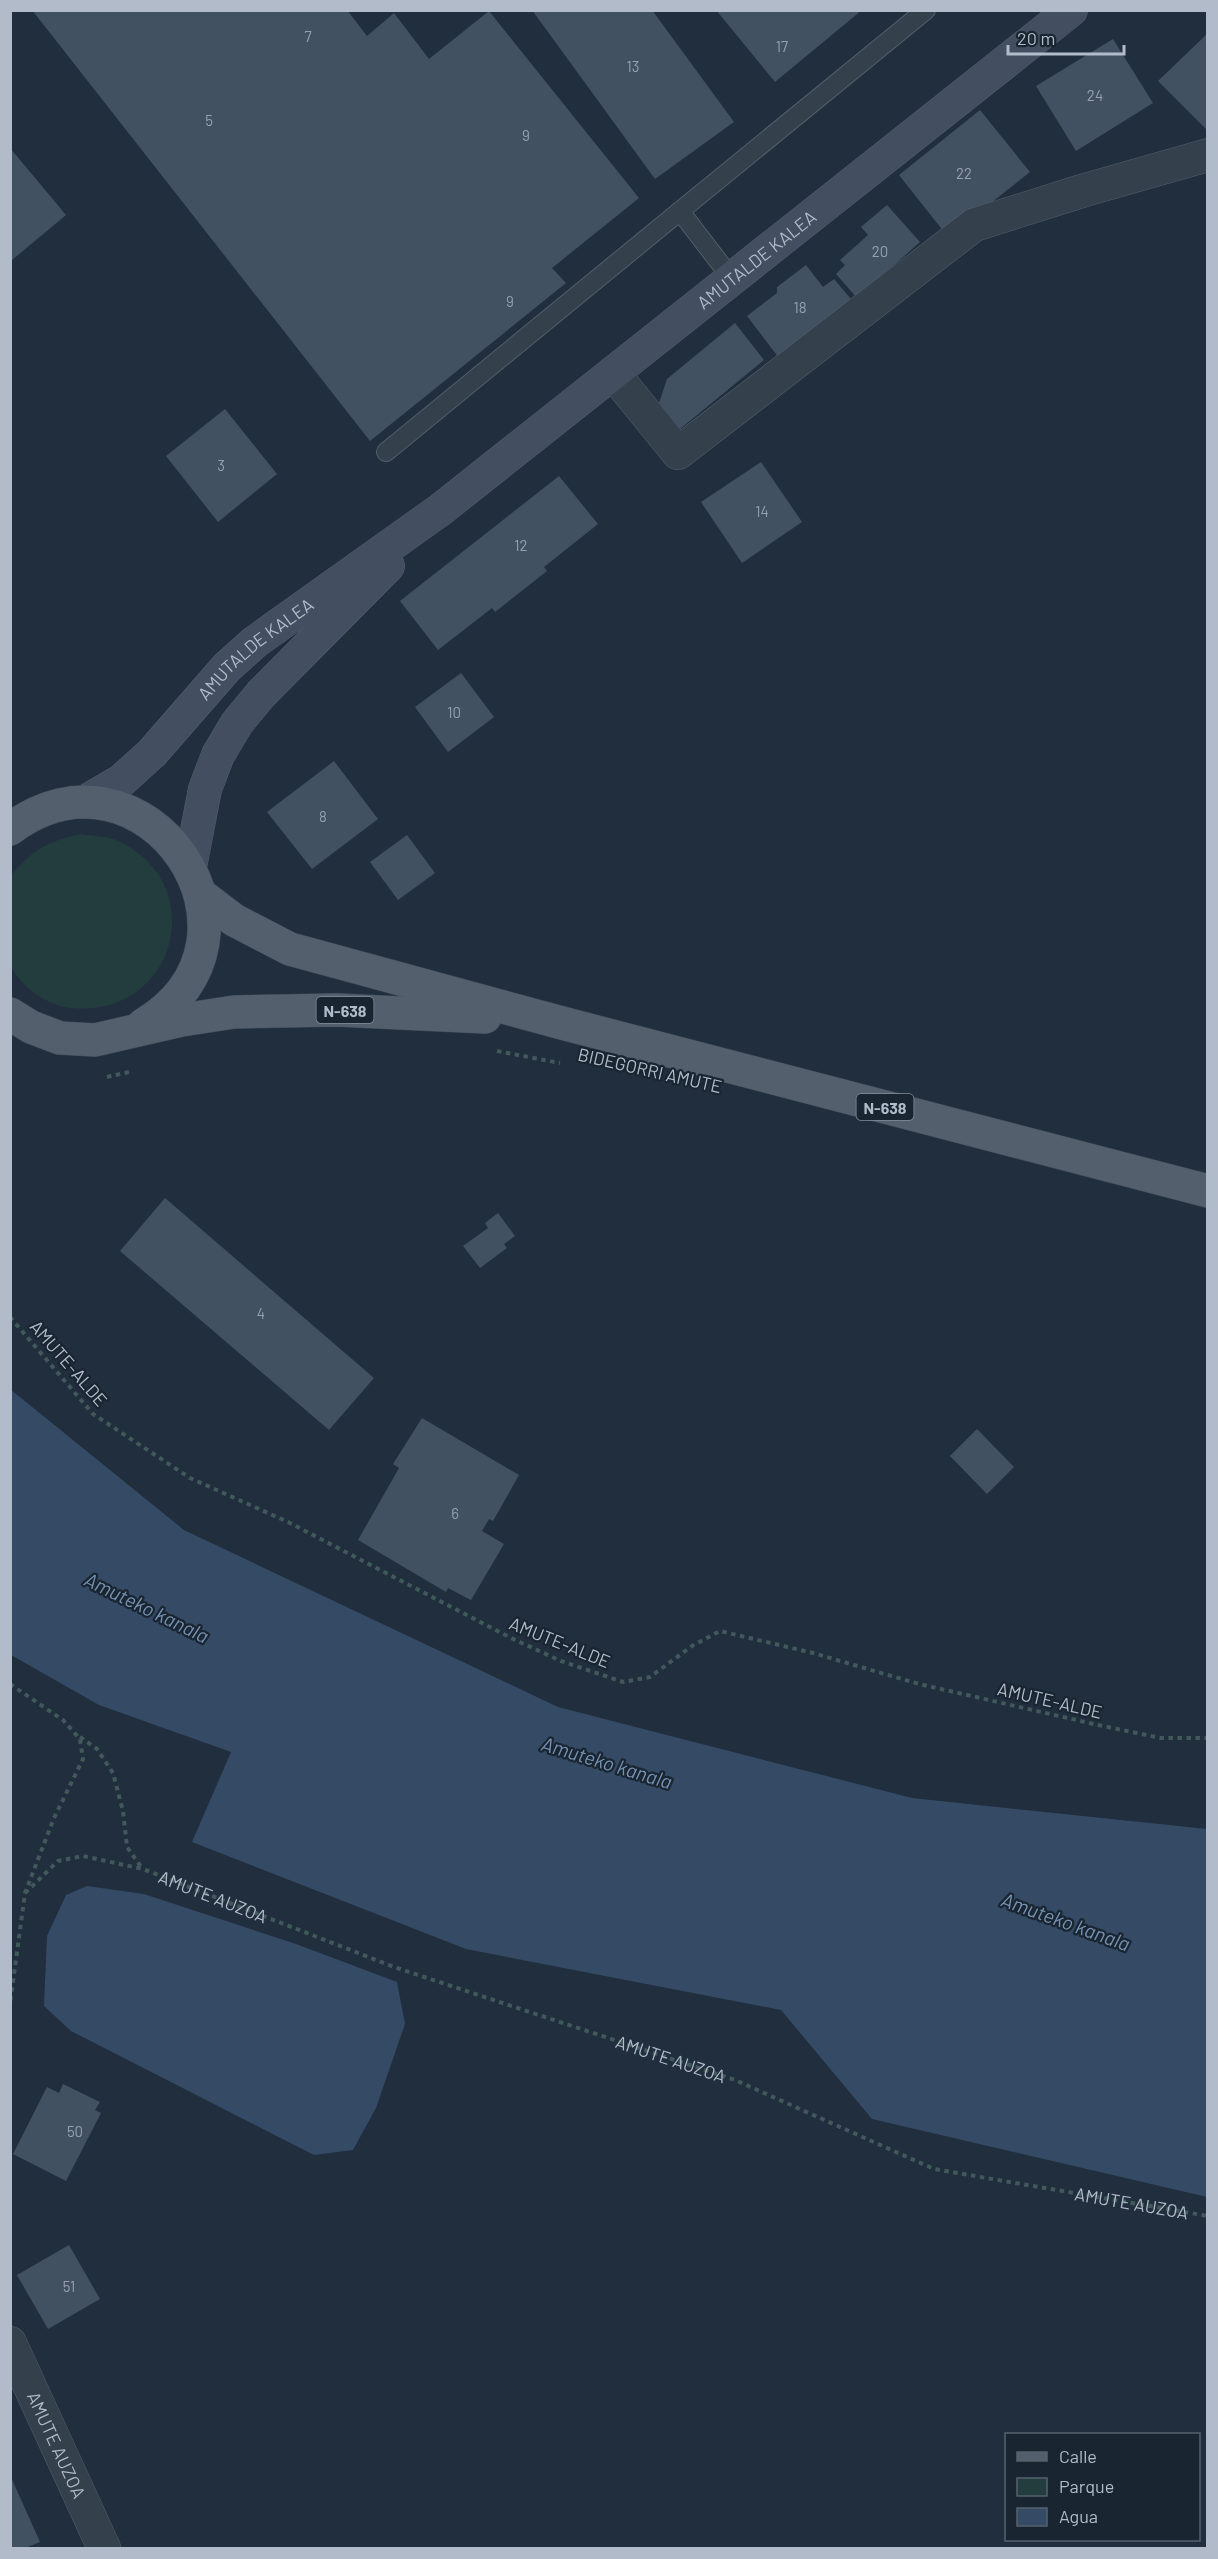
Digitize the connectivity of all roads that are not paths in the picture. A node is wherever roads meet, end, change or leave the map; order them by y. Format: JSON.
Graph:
{"nodes":[{"id":1,"x":926,"y":10,"type":"edge"},
{"id":2,"x":1071,"y":10,"type":"edge"},
{"id":3,"x":1208,"y":155,"type":"edge"},
{"id":4,"x":680,"y":211,"type":"junction"},
{"id":5,"x":732,"y":279,"type":"junction"},
{"id":6,"x":613,"y":373,"type":"junction"},
{"id":7,"x":386,"y":452,"type":"dead end"},
{"id":8,"x":440,"y":510,"type":"junction"},
{"id":9,"x":85,"y":802,"type":"junction"},
{"id":10,"x":10,"y":829,"type":"edge"},
{"id":11,"x":195,"y":881,"type":"junction"},
{"id":12,"x":10,"y":1014,"type":"edge"},
{"id":13,"x":562,"y":1023,"type":"junction"},
{"id":14,"x":131,"y":1032,"type":"junction"},
{"id":15,"x":1208,"y":1191,"type":"edge"},
{"id":16,"x":10,"y":2343,"type":"edge"},
{"id":17,"x":104,"y":2548,"type":"edge"}],
"edges":[{"from":1,"to":4,"type":"lane"},
{"from":2,"to":5,"type":"main road","name":"AMUTALDE KALEA"},
{"from":3,"to":6,"type":"street"},
{"from":4,"to":5,"type":"lane"},
{"from":4,"to":7,"type":"lane"},
{"from":5,"to":6,"type":"main road","name":"AMUTALDE KALEA"},
{"from":6,"to":8,"type":"main road","name":"AMUTALDE KALEA"},
{"from":8,"to":9,"type":"main road","name":"AMUTALDE KALEA"},
{"from":8,"to":11,"type":"main road","name":"AMUTALDE KALEA"},
{"from":9,"to":10,"type":"main road","number":"N-638"},
{"from":9,"to":11,"type":"main road","number":"N-638"},
{"from":11,"to":13,"type":"main road","number":"N-638"},
{"from":11,"to":14,"type":"main road","number":"N-638"},
{"from":12,"to":14,"type":"main road","number":"N-638"},
{"from":13,"to":14,"type":"main road","number":"N-638"},
{"from":13,"to":15,"type":"main road","number":"N-638"},
{"from":16,"to":17,"type":"street","name":"AMUTE AUZOA"}]}
